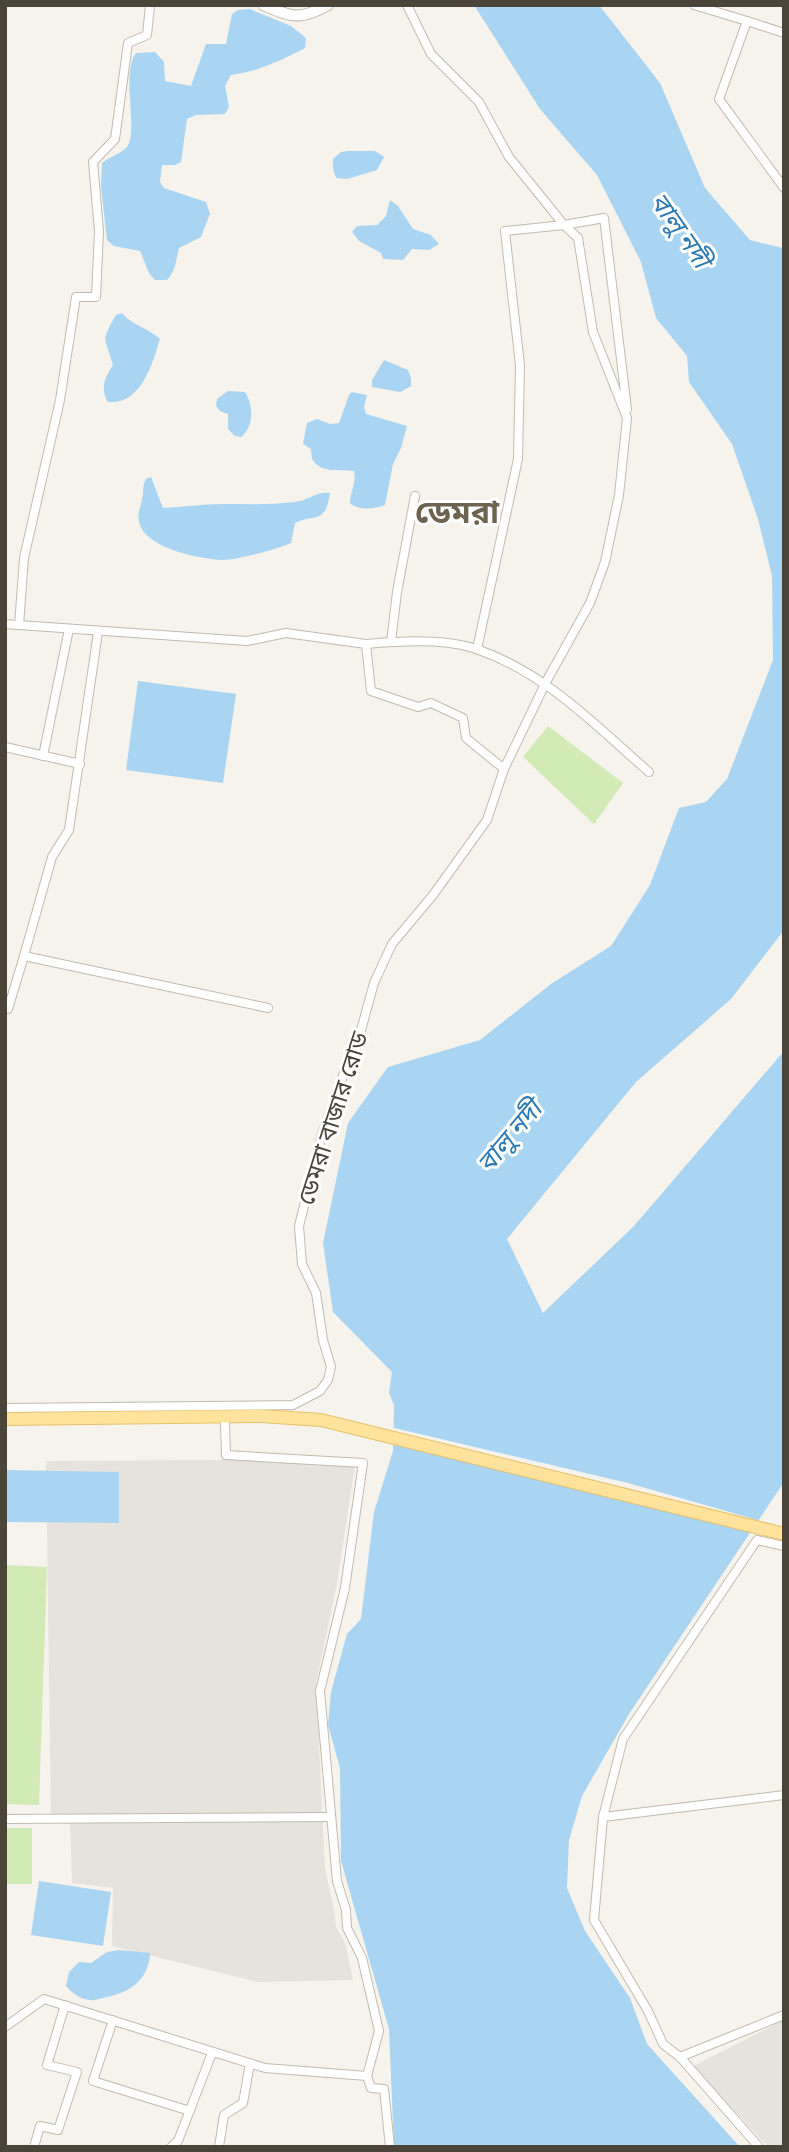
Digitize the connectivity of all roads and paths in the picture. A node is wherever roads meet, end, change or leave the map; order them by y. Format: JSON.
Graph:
{"nodes":[{"id":1,"x":150,"y":5,"type":"edge"},
{"id":2,"x":262,"y":5,"type":"edge"},
{"id":3,"x":328,"y":5,"type":"edge"},
{"id":4,"x":407,"y":5,"type":"edge"},
{"id":5,"x":694,"y":5,"type":"edge"},
{"id":6,"x":747,"y":21,"type":"junction"},
{"id":7,"x":784,"y":33,"type":"edge"},
{"id":8,"x":784,"y":188,"type":"edge"},
{"id":9,"x":564,"y":225,"type":"junction"},
{"id":10,"x":627,"y":418,"type":"junction"},
{"id":11,"x":415,"y":496,"type":"dead end"},
{"id":12,"x":5,"y":624,"type":"edge"},
{"id":13,"x":19,"y":625,"type":"junction"},
{"id":14,"x":69,"y":629,"type":"junction"},
{"id":15,"x":98,"y":632,"type":"junction"},
{"id":16,"x":391,"y":642,"type":"junction"},
{"id":17,"x":366,"y":644,"type":"junction"},
{"id":18,"x":477,"y":649,"type":"junction"},
{"id":19,"x":546,"y":682,"type":"junction"},
{"id":20,"x":5,"y":747,"type":"edge"},
{"id":21,"x":43,"y":756,"type":"junction"},
{"id":22,"x":80,"y":764,"type":"junction"},
{"id":23,"x":504,"y":769,"type":"junction"},
{"id":24,"x":649,"y":772,"type":"dead end"},
{"id":25,"x":24,"y":956,"type":"junction"},
{"id":26,"x":268,"y":1007,"type":"dead end"},
{"id":27,"x":8,"y":1009,"type":"dead end"},
{"id":28,"x":5,"y":1408,"type":"edge"},
{"id":29,"x":5,"y":1419,"type":"edge"},
{"id":30,"x":225,"y":1424,"type":"dead end"},
{"id":31,"x":784,"y":1534,"type":"edge"},
{"id":32,"x":784,"y":1546,"type":"edge"},
{"id":33,"x":784,"y":1795,"type":"edge"},
{"id":34,"x":331,"y":1817,"type":"junction"},
{"id":35,"x":603,"y":1817,"type":"junction"},
{"id":36,"x":5,"y":1819,"type":"edge"},
{"id":37,"x":65,"y":2005,"type":"junction"},
{"id":38,"x":784,"y":2015,"type":"edge"},
{"id":39,"x":113,"y":2020,"type":"junction"},
{"id":40,"x":5,"y":2027,"type":"edge"},
{"id":41,"x":212,"y":2053,"type":"junction"},
{"id":42,"x":680,"y":2057,"type":"junction"},
{"id":43,"x":250,"y":2063,"type":"junction"},
{"id":44,"x":367,"y":2076,"type":"junction"},
{"id":45,"x":190,"y":2111,"type":"junction"},
{"id":46,"x":34,"y":2147,"type":"edge"},
{"id":47,"x":172,"y":2147,"type":"edge"},
{"id":48,"x":219,"y":2147,"type":"edge"},
{"id":49,"x":390,"y":2147,"type":"edge"},
{"id":50,"x":759,"y":2147,"type":"edge"}],
"edges":[{"from":1,"to":13,"type":"street"},
{"from":2,"to":3,"type":"street"},
{"from":4,"to":9,"type":"street"},
{"from":5,"to":6,"type":"street"},
{"from":6,"to":7,"type":"street"},
{"from":6,"to":8,"type":"street"},
{"from":9,"to":10,"type":"street"},
{"from":9,"to":10,"type":"street","name":"ডেমরা বাজার রোড"},
{"from":9,"to":18,"type":"street"},
{"from":10,"to":19,"type":"street","name":"ডেমরা বাজার রোড"},
{"from":11,"to":16,"type":"street"},
{"from":12,"to":13,"type":"street"},
{"from":13,"to":14,"type":"street"},
{"from":14,"to":15,"type":"street"},
{"from":14,"to":21,"type":"street"},
{"from":15,"to":17,"type":"street"},
{"from":15,"to":22,"type":"street"},
{"from":16,"to":17,"type":"street"},
{"from":16,"to":18,"type":"street"},
{"from":17,"to":23,"type":"street"},
{"from":18,"to":19,"type":"street"},
{"from":19,"to":23,"type":"street","name":"ডেমরা বাজার রোড"},
{"from":19,"to":24,"type":"street"},
{"from":20,"to":21,"type":"street"},
{"from":21,"to":22,"type":"street"},
{"from":22,"to":25,"type":"street"},
{"from":23,"to":28,"type":"street","name":"ডেমরা বাজার রোড"},
{"from":25,"to":26,"type":"street"},
{"from":25,"to":27,"type":"street"},
{"from":29,"to":31,"type":"main road"},
{"from":30,"to":34,"type":"street"},
{"from":32,"to":35,"type":"street"},
{"from":33,"to":35,"type":"street"},
{"from":34,"to":36,"type":"street"},
{"from":34,"to":44,"type":"street"},
{"from":35,"to":42,"type":"street"},
{"from":37,"to":39,"type":"street"},
{"from":37,"to":40,"type":"street"},
{"from":37,"to":46,"type":"street"},
{"from":38,"to":42,"type":"street"},
{"from":39,"to":41,"type":"street"},
{"from":39,"to":45,"type":"street"},
{"from":41,"to":43,"type":"street"},
{"from":41,"to":45,"type":"street"},
{"from":42,"to":50,"type":"street"},
{"from":43,"to":44,"type":"street"},
{"from":43,"to":48,"type":"street"},
{"from":44,"to":49,"type":"street"},
{"from":45,"to":47,"type":"street"}]}
